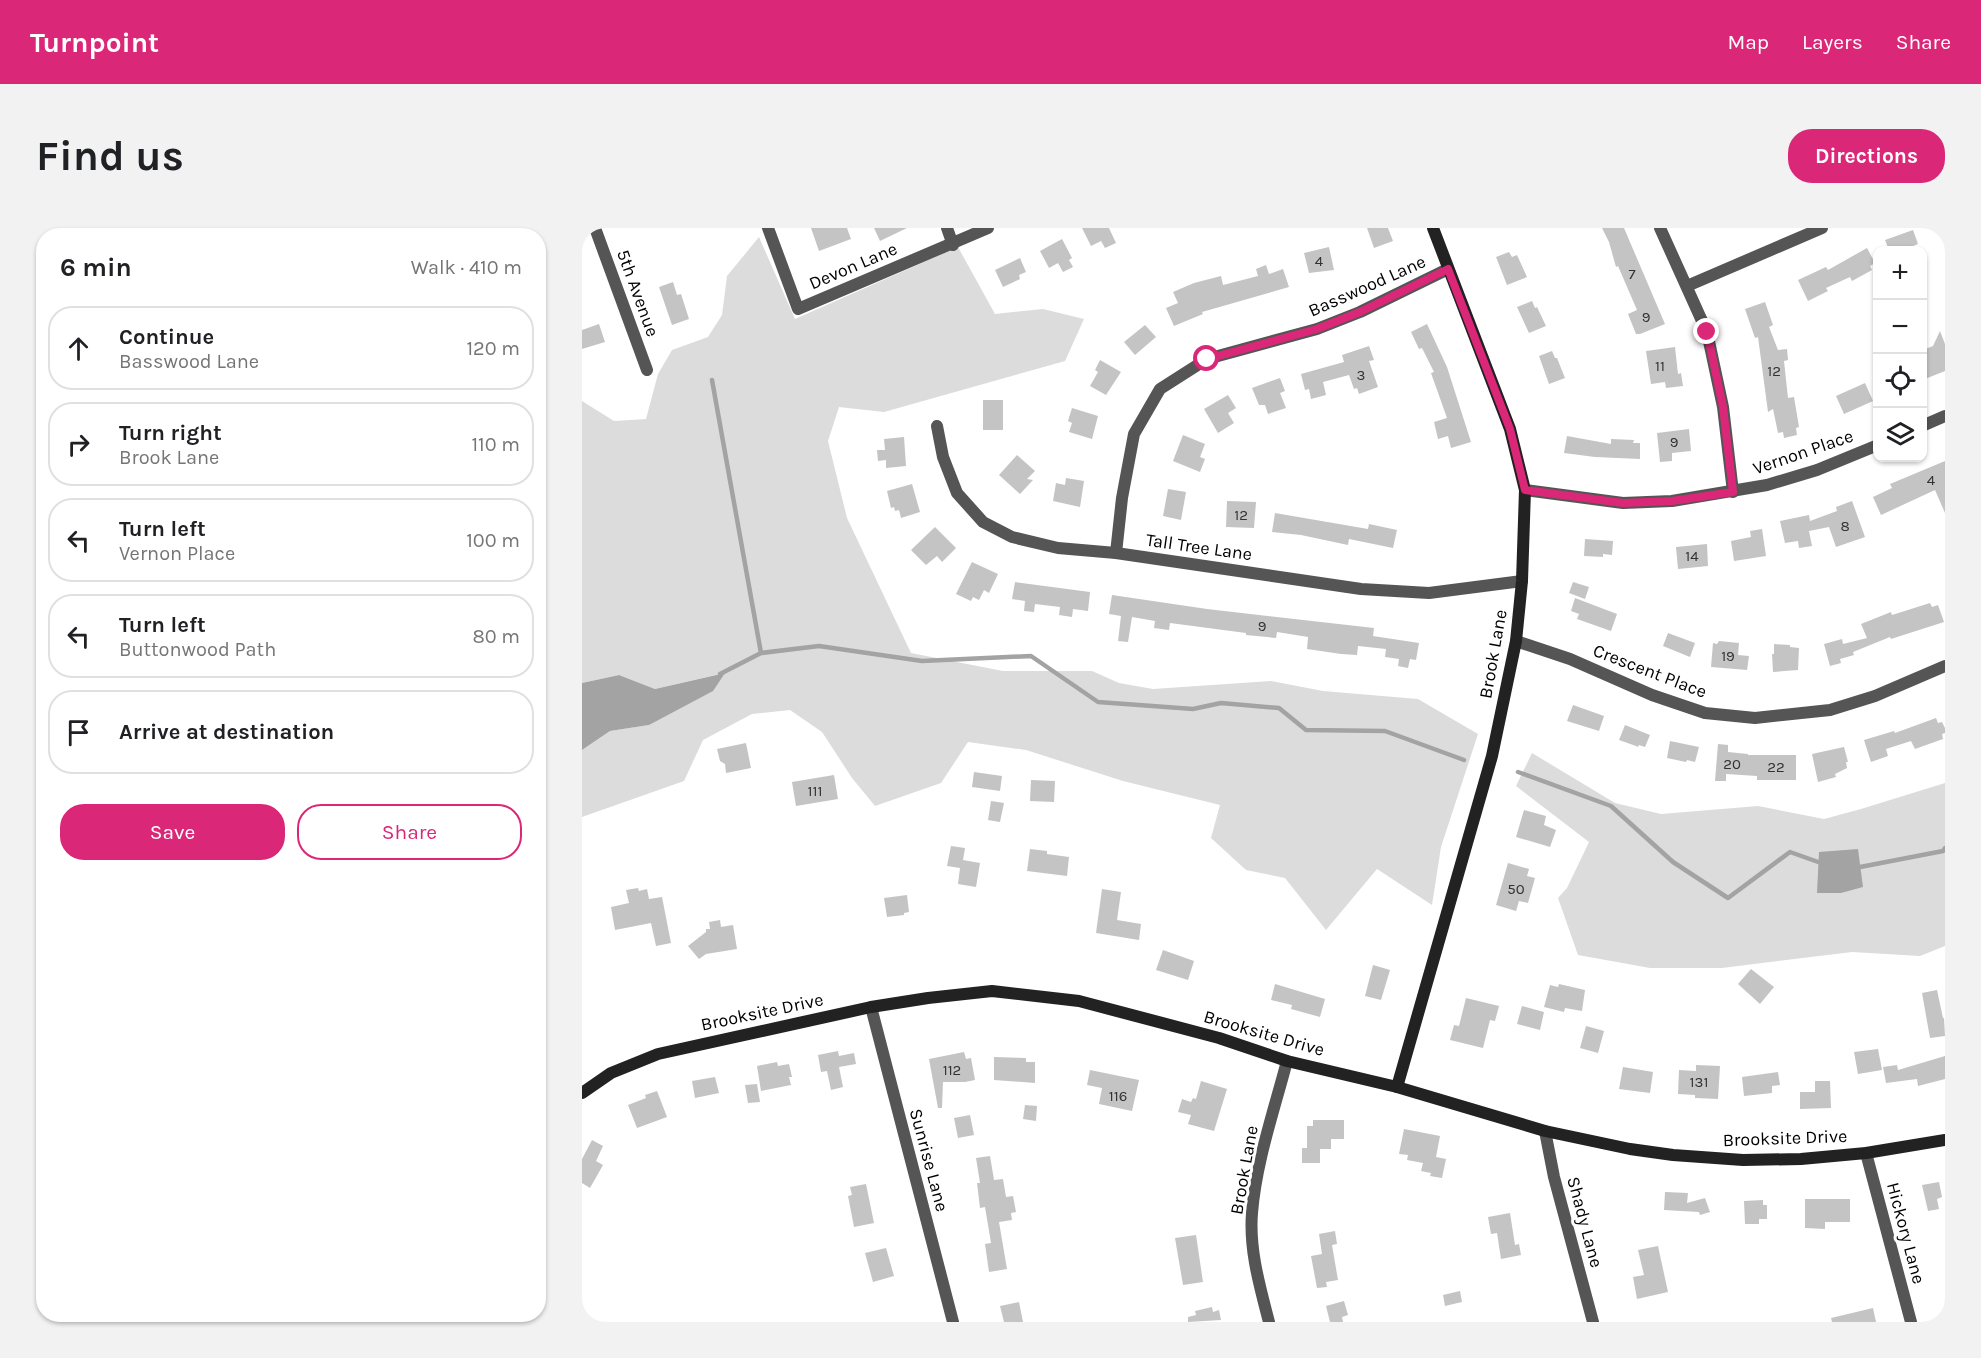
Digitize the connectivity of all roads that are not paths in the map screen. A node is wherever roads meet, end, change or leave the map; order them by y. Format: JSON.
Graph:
{"nodes":[{"id":1,"x":596,"y":228,"type":"edge"},
{"id":2,"x":768,"y":228,"type":"edge"},
{"id":3,"x":947,"y":228,"type":"edge"},
{"id":4,"x":988,"y":228,"type":"edge"},
{"id":5,"x":1432,"y":228,"type":"edge"},
{"id":6,"x":1660,"y":228,"type":"edge"},
{"id":7,"x":1822,"y":228,"type":"edge"},
{"id":8,"x":953,"y":245,"type":"junction"},
{"id":9,"x":1448,"y":269,"type":"junction"},
{"id":10,"x":1686,"y":286,"type":"junction"},
{"id":11,"x":647,"y":370,"type":"dead end"},
{"id":12,"x":1945,"y":416,"type":"edge"},
{"id":13,"x":1927,"y":424,"type":"edge"},
{"id":14,"x":937,"y":426,"type":"dead end"},
{"id":15,"x":1873,"y":447,"type":"edge"},
{"id":16,"x":1525,"y":490,"type":"junction"},
{"id":17,"x":1733,"y":492,"type":"junction"},
{"id":18,"x":1116,"y":553,"type":"junction"},
{"id":19,"x":1522,"y":581,"type":"junction"},
{"id":20,"x":1516,"y":641,"type":"junction"},
{"id":21,"x":1945,"y":666,"type":"edge"},
{"id":22,"x":871,"y":1007,"type":"junction"},
{"id":23,"x":1287,"y":1061,"type":"junction"},
{"id":24,"x":1397,"y":1087,"type":"junction"},
{"id":25,"x":582,"y":1093,"type":"edge"},
{"id":26,"x":1545,"y":1131,"type":"junction"},
{"id":27,"x":1945,"y":1140,"type":"edge"},
{"id":28,"x":1866,"y":1152,"type":"junction"},
{"id":29,"x":953,"y":1322,"type":"edge"},
{"id":30,"x":1269,"y":1322,"type":"edge"},
{"id":31,"x":1593,"y":1322,"type":"edge"},
{"id":32,"x":1911,"y":1322,"type":"edge"}],
"edges":[{"from":1,"to":11,"type":"street","name":"5th Avenue"},
{"from":2,"to":8,"type":"street","name":"Devon Lane"},
{"from":3,"to":8,"type":"street"},
{"from":4,"to":8,"type":"street","name":"Devon Lane"},
{"from":5,"to":9,"type":"street","name":"Brook Lane"},
{"from":6,"to":10,"type":"street"},
{"from":7,"to":10,"type":"street"},
{"from":9,"to":16,"type":"street","name":"Brook Lane"},
{"from":9,"to":18,"type":"street","name":"Basswood Lane"},
{"from":10,"to":17,"type":"street"},
{"from":12,"to":13,"type":"street"},
{"from":14,"to":18,"type":"street","name":"Tall Tree Lane"},
{"from":15,"to":17,"type":"street","name":"Vernon Place"},
{"from":16,"to":17,"type":"street","name":"Vernon Place"},
{"from":16,"to":19,"type":"street","name":"Brook Lane"},
{"from":18,"to":19,"type":"street","name":"Tall Tree Lane"},
{"from":19,"to":20,"type":"street","name":"Brook Lane"},
{"from":20,"to":21,"type":"street","name":"Crescent Place"},
{"from":20,"to":24,"type":"street","name":"Brook Lane"},
{"from":22,"to":23,"type":"street","name":"Brooksite Drive"},
{"from":22,"to":25,"type":"street","name":"Brooksite Drive"},
{"from":22,"to":29,"type":"street","name":"Sunrise Lane"},
{"from":23,"to":24,"type":"street","name":"Brooksite Drive"},
{"from":23,"to":30,"type":"street","name":"Brook Lane"},
{"from":24,"to":26,"type":"street","name":"Brooksite Drive"},
{"from":26,"to":28,"type":"street","name":"Brooksite Drive"},
{"from":26,"to":31,"type":"street","name":"Shady Lane"},
{"from":27,"to":28,"type":"street","name":"Brooksite Drive"},
{"from":28,"to":32,"type":"street","name":"Hickory Lane"}]}
